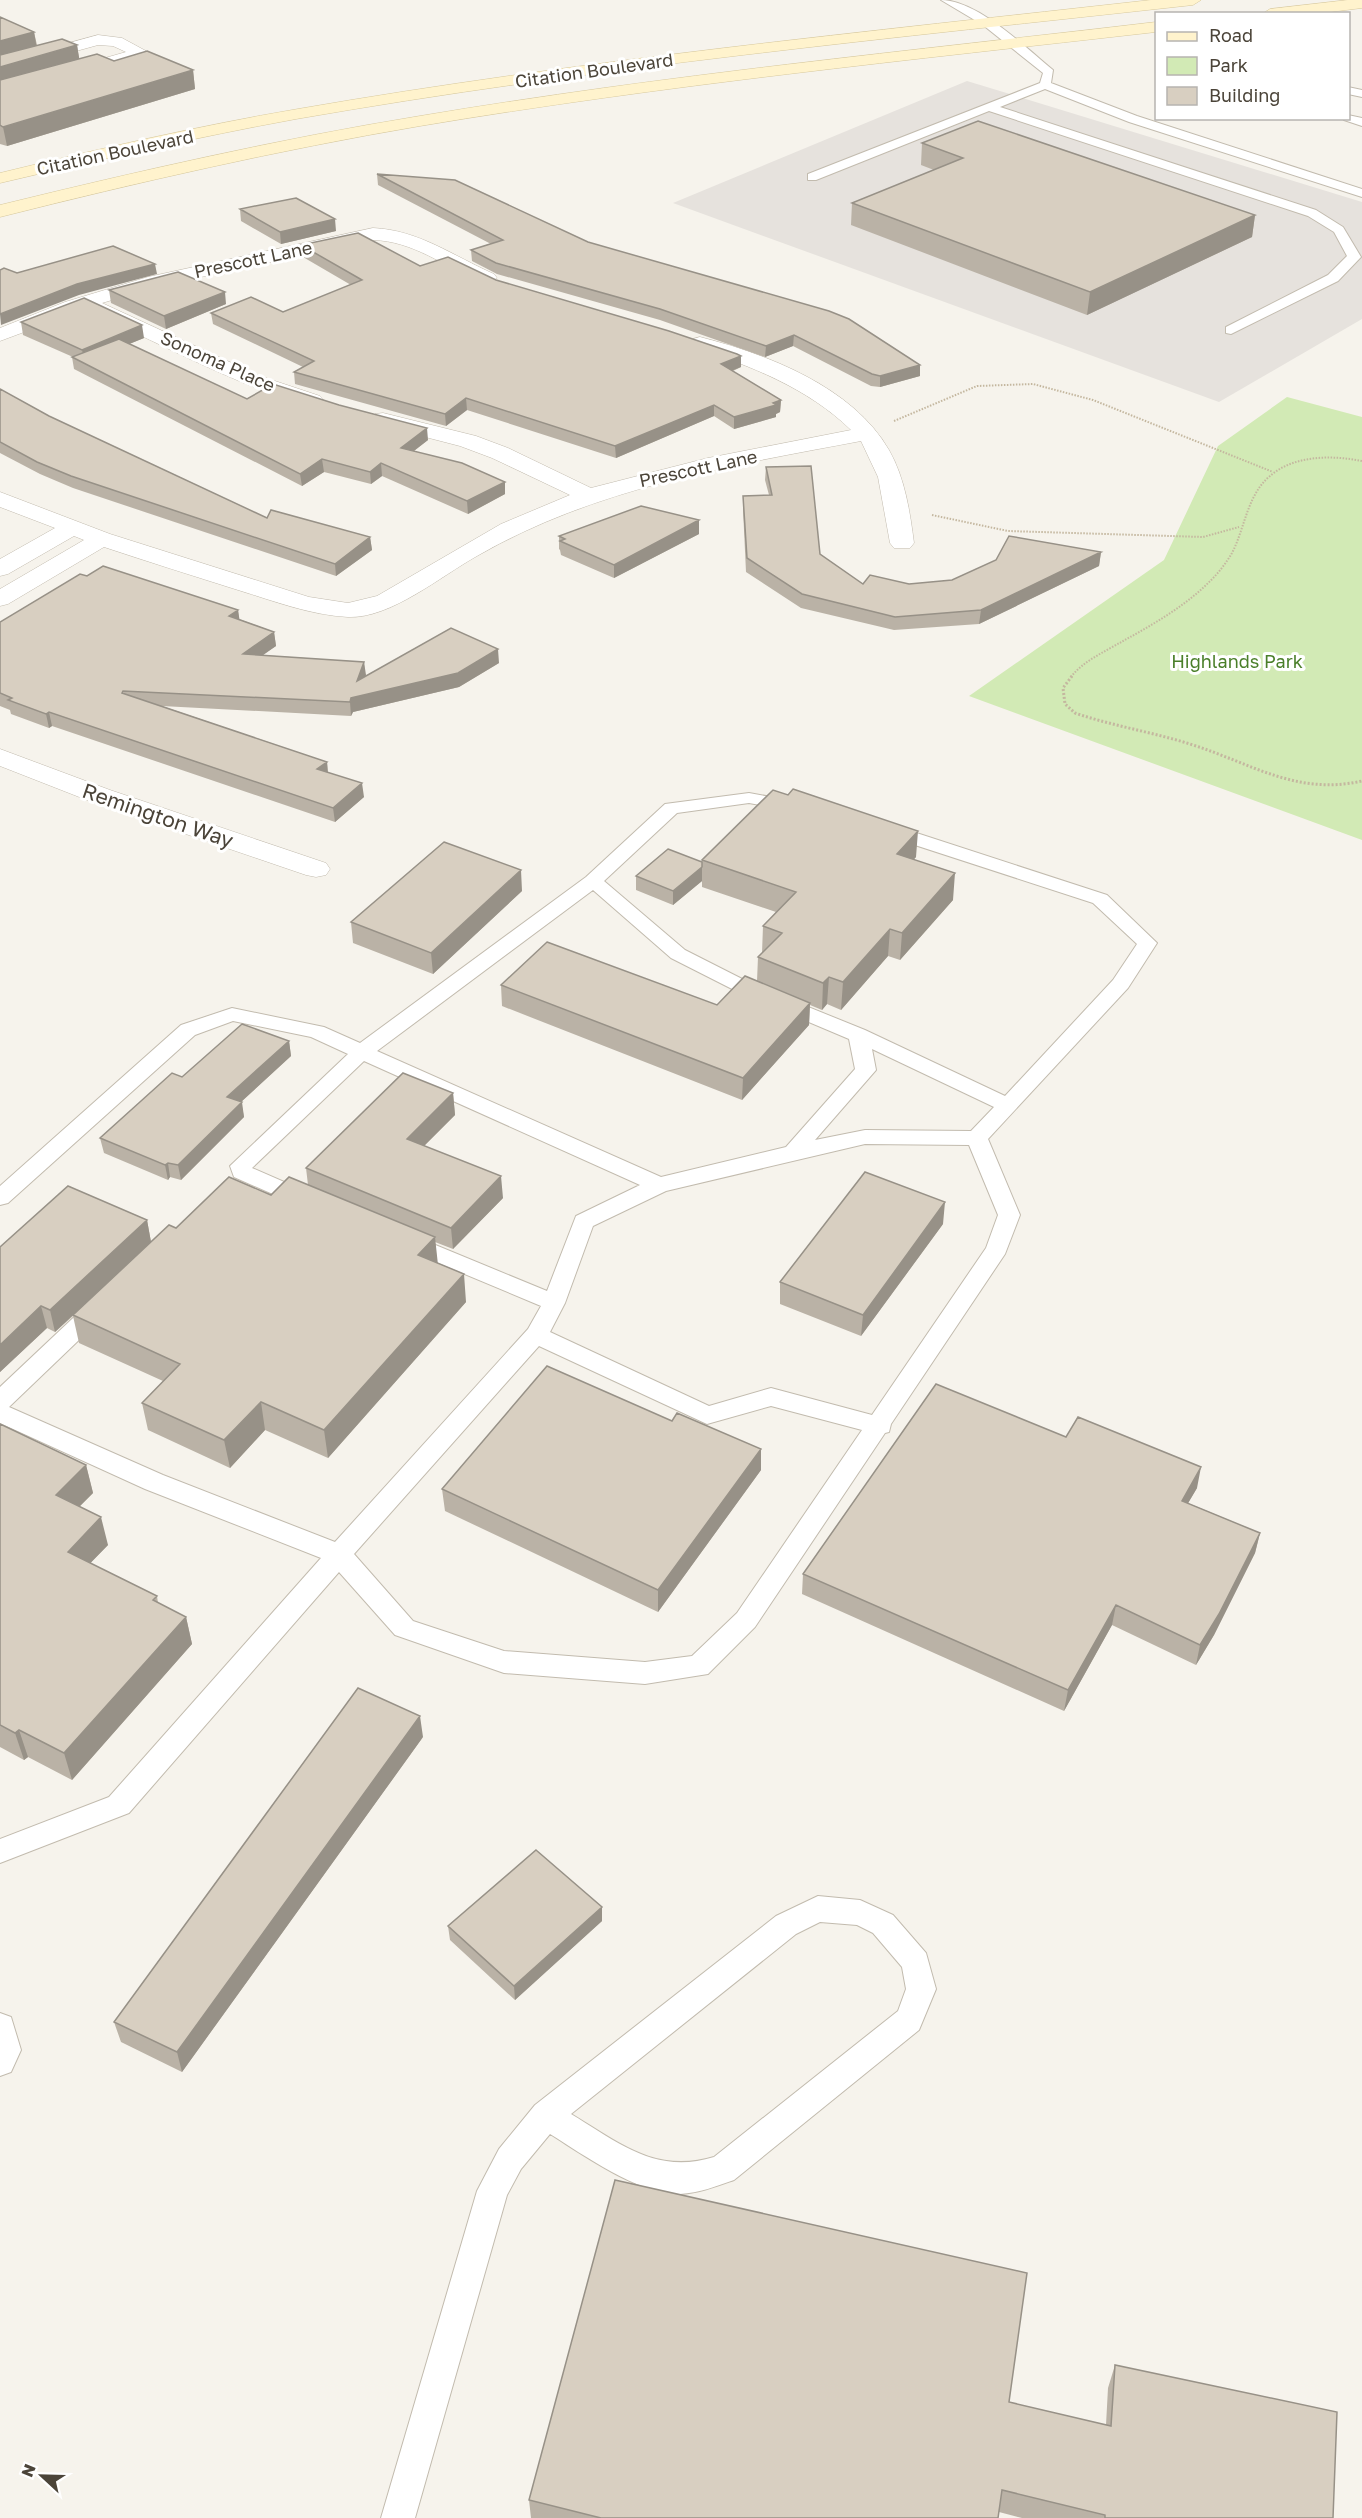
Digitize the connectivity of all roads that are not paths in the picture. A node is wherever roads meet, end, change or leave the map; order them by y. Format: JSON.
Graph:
{"nodes":[{"id":1,"x":946,"y":0,"type":"edge"},
{"id":2,"x":1193,"y":0,"type":"edge"},
{"id":3,"x":1362,"y":3,"type":"edge"},
{"id":4,"x":1287,"y":12,"type":"edge"},
{"id":5,"x":987,"y":23,"type":"junction"},
{"id":6,"x":1155,"y":27,"type":"edge"},
{"id":7,"x":1012,"y":44,"type":"junction"},
{"id":8,"x":0,"y":67,"type":"edge"},
{"id":9,"x":1045,"y":85,"type":"junction"},
{"id":10,"x":0,"y":93,"type":"edge"},
{"id":11,"x":988,"y":107,"type":"junction"},
{"id":12,"x":959,"y":119,"type":"junction"},
{"id":13,"x":980,"y":126,"type":"edge"},
{"id":14,"x":812,"y":177,"type":"dead end"},
{"id":15,"x":0,"y":178,"type":"edge"},
{"id":16,"x":1215,"y":182,"type":"junction"},
{"id":17,"x":1198,"y":189,"type":"dead end"},
{"id":18,"x":1362,"y":193,"type":"edge"},
{"id":19,"x":0,"y":211,"type":"edge"},
{"id":20,"x":510,"y":287,"type":"edge"},
{"id":21,"x":87,"y":301,"type":"junction"},
{"id":22,"x":1231,"y":330,"type":"dead end"},
{"id":23,"x":0,"y":335,"type":"edge"},
{"id":24,"x":681,"y":338,"type":"edge"},
{"id":25,"x":338,"y":407,"type":"edge"},
{"id":26,"x":360,"y":413,"type":"edge"},
{"id":27,"x":866,"y":434,"type":"junction"},
{"id":28,"x":588,"y":496,"type":"junction"},
{"id":29,"x":0,"y":499,"type":"edge"},
{"id":30,"x":72,"y":528,"type":"junction"},
{"id":31,"x":102,"y":538,"type":"junction"},
{"id":32,"x":902,"y":543,"type":"dead end"},
{"id":33,"x":0,"y":569,"type":"edge"},
{"id":34,"x":0,"y":599,"type":"edge"},
{"id":35,"x":0,"y":757,"type":"edge"},
{"id":36,"x":806,"y":809,"type":"edge"},
{"id":37,"x":875,"y":826,"type":"edge"},
{"id":38,"x":316,"y":869,"type":"dead end"},
{"id":39,"x":592,"y":881,"type":"junction"},
{"id":40,"x":858,"y":1035,"type":"junction"},
{"id":41,"x":362,"y":1052,"type":"junction"},
{"id":42,"x":1007,"y":1105,"type":"junction"},
{"id":43,"x":977,"y":1138,"type":"junction"},
{"id":44,"x":793,"y":1152,"type":"junction"},
{"id":45,"x":242,"y":1172,"type":"junction"},
{"id":46,"x":659,"y":1185,"type":"junction"},
{"id":47,"x":225,"y":1189,"type":"edge"},
{"id":48,"x":0,"y":1198,"type":"edge"},
{"id":49,"x":327,"y":1209,"type":"edge"},
{"id":50,"x":392,"y":1235,"type":"edge"},
{"id":51,"x":112,"y":1295,"type":"edge"},
{"id":52,"x":554,"y":1303,"type":"junction"},
{"id":53,"x":536,"y":1335,"type":"junction"},
{"id":54,"x":0,"y":1401,"type":"edge"},
{"id":55,"x":0,"y":1413,"type":"edge"},
{"id":56,"x":880,"y":1426,"type":"junction"},
{"id":57,"x":339,"y":1554,"type":"junction"},
{"id":58,"x":2,"y":1849,"type":"edge"},
{"id":59,"x":0,"y":2027,"type":"edge"},
{"id":60,"x":0,"y":2062,"type":"edge"},
{"id":61,"x":546,"y":2115,"type":"junction"},
{"id":62,"x":398,"y":2518,"type":"edge"}],
"edges":[{"from":1,"to":5,"type":"lane"},
{"from":2,"to":5,"type":"main road","name":"Citation Boulevard"},
{"from":3,"to":4,"type":"main road"},
{"from":5,"to":7,"type":"lane"},
{"from":5,"to":15,"type":"main road","name":"Citation Boulevard"},
{"from":6,"to":7,"type":"main road","name":"Citation Boulevard"},
{"from":7,"to":9,"type":"lane"},
{"from":7,"to":19,"type":"main road","name":"Citation Boulevard"},
{"from":8,"to":10,"type":"street"},
{"from":9,"to":11,"type":"lane"},
{"from":9,"to":18,"type":"lane"},
{"from":11,"to":12,"type":"lane"},
{"from":11,"to":16,"type":"lane"},
{"from":12,"to":13,"type":"lane"},
{"from":12,"to":14,"type":"lane"},
{"from":16,"to":17,"type":"lane"},
{"from":16,"to":22,"type":"lane"},
{"from":20,"to":21,"type":"street","name":"Prescott Lane"},
{"from":21,"to":23,"type":"street","name":"Prescott Lane"},
{"from":21,"to":25,"type":"street","name":"Sonoma Place"},
{"from":24,"to":27,"type":"street"},
{"from":26,"to":28,"type":"street"},
{"from":27,"to":28,"type":"street","name":"Prescott Lane"},
{"from":27,"to":32,"type":"street"},
{"from":28,"to":31,"type":"street","name":"Prescott Lane"},
{"from":29,"to":30,"type":"street","name":"Prescott Lane"},
{"from":30,"to":31,"type":"street","name":"Prescott Lane"},
{"from":30,"to":33,"type":"street"},
{"from":31,"to":34,"type":"street"},
{"from":35,"to":38,"type":"street","name":"Remington Way"},
{"from":36,"to":39,"type":"lane"},
{"from":37,"to":42,"type":"lane"},
{"from":39,"to":40,"type":"lane"},
{"from":39,"to":41,"type":"lane"},
{"from":40,"to":42,"type":"lane"},
{"from":40,"to":44,"type":"lane"},
{"from":41,"to":45,"type":"lane"},
{"from":41,"to":46,"type":"lane"},
{"from":41,"to":48,"type":"lane"},
{"from":42,"to":43,"type":"lane"},
{"from":43,"to":44,"type":"lane"},
{"from":43,"to":56,"type":"lane"},
{"from":44,"to":46,"type":"lane"},
{"from":45,"to":47,"type":"lane"},
{"from":45,"to":49,"type":"lane"},
{"from":46,"to":52,"type":"lane"},
{"from":50,"to":52,"type":"lane"},
{"from":51,"to":54,"type":"lane"},
{"from":52,"to":53,"type":"lane"},
{"from":53,"to":56,"type":"lane"},
{"from":53,"to":57,"type":"lane"},
{"from":55,"to":57,"type":"lane"},
{"from":56,"to":57,"type":"lane"},
{"from":57,"to":58,"type":"lane"},
{"from":59,"to":60,"type":"lane"},
{"from":61,"to":61,"type":"lane"},
{"from":61,"to":62,"type":"lane"}]}
